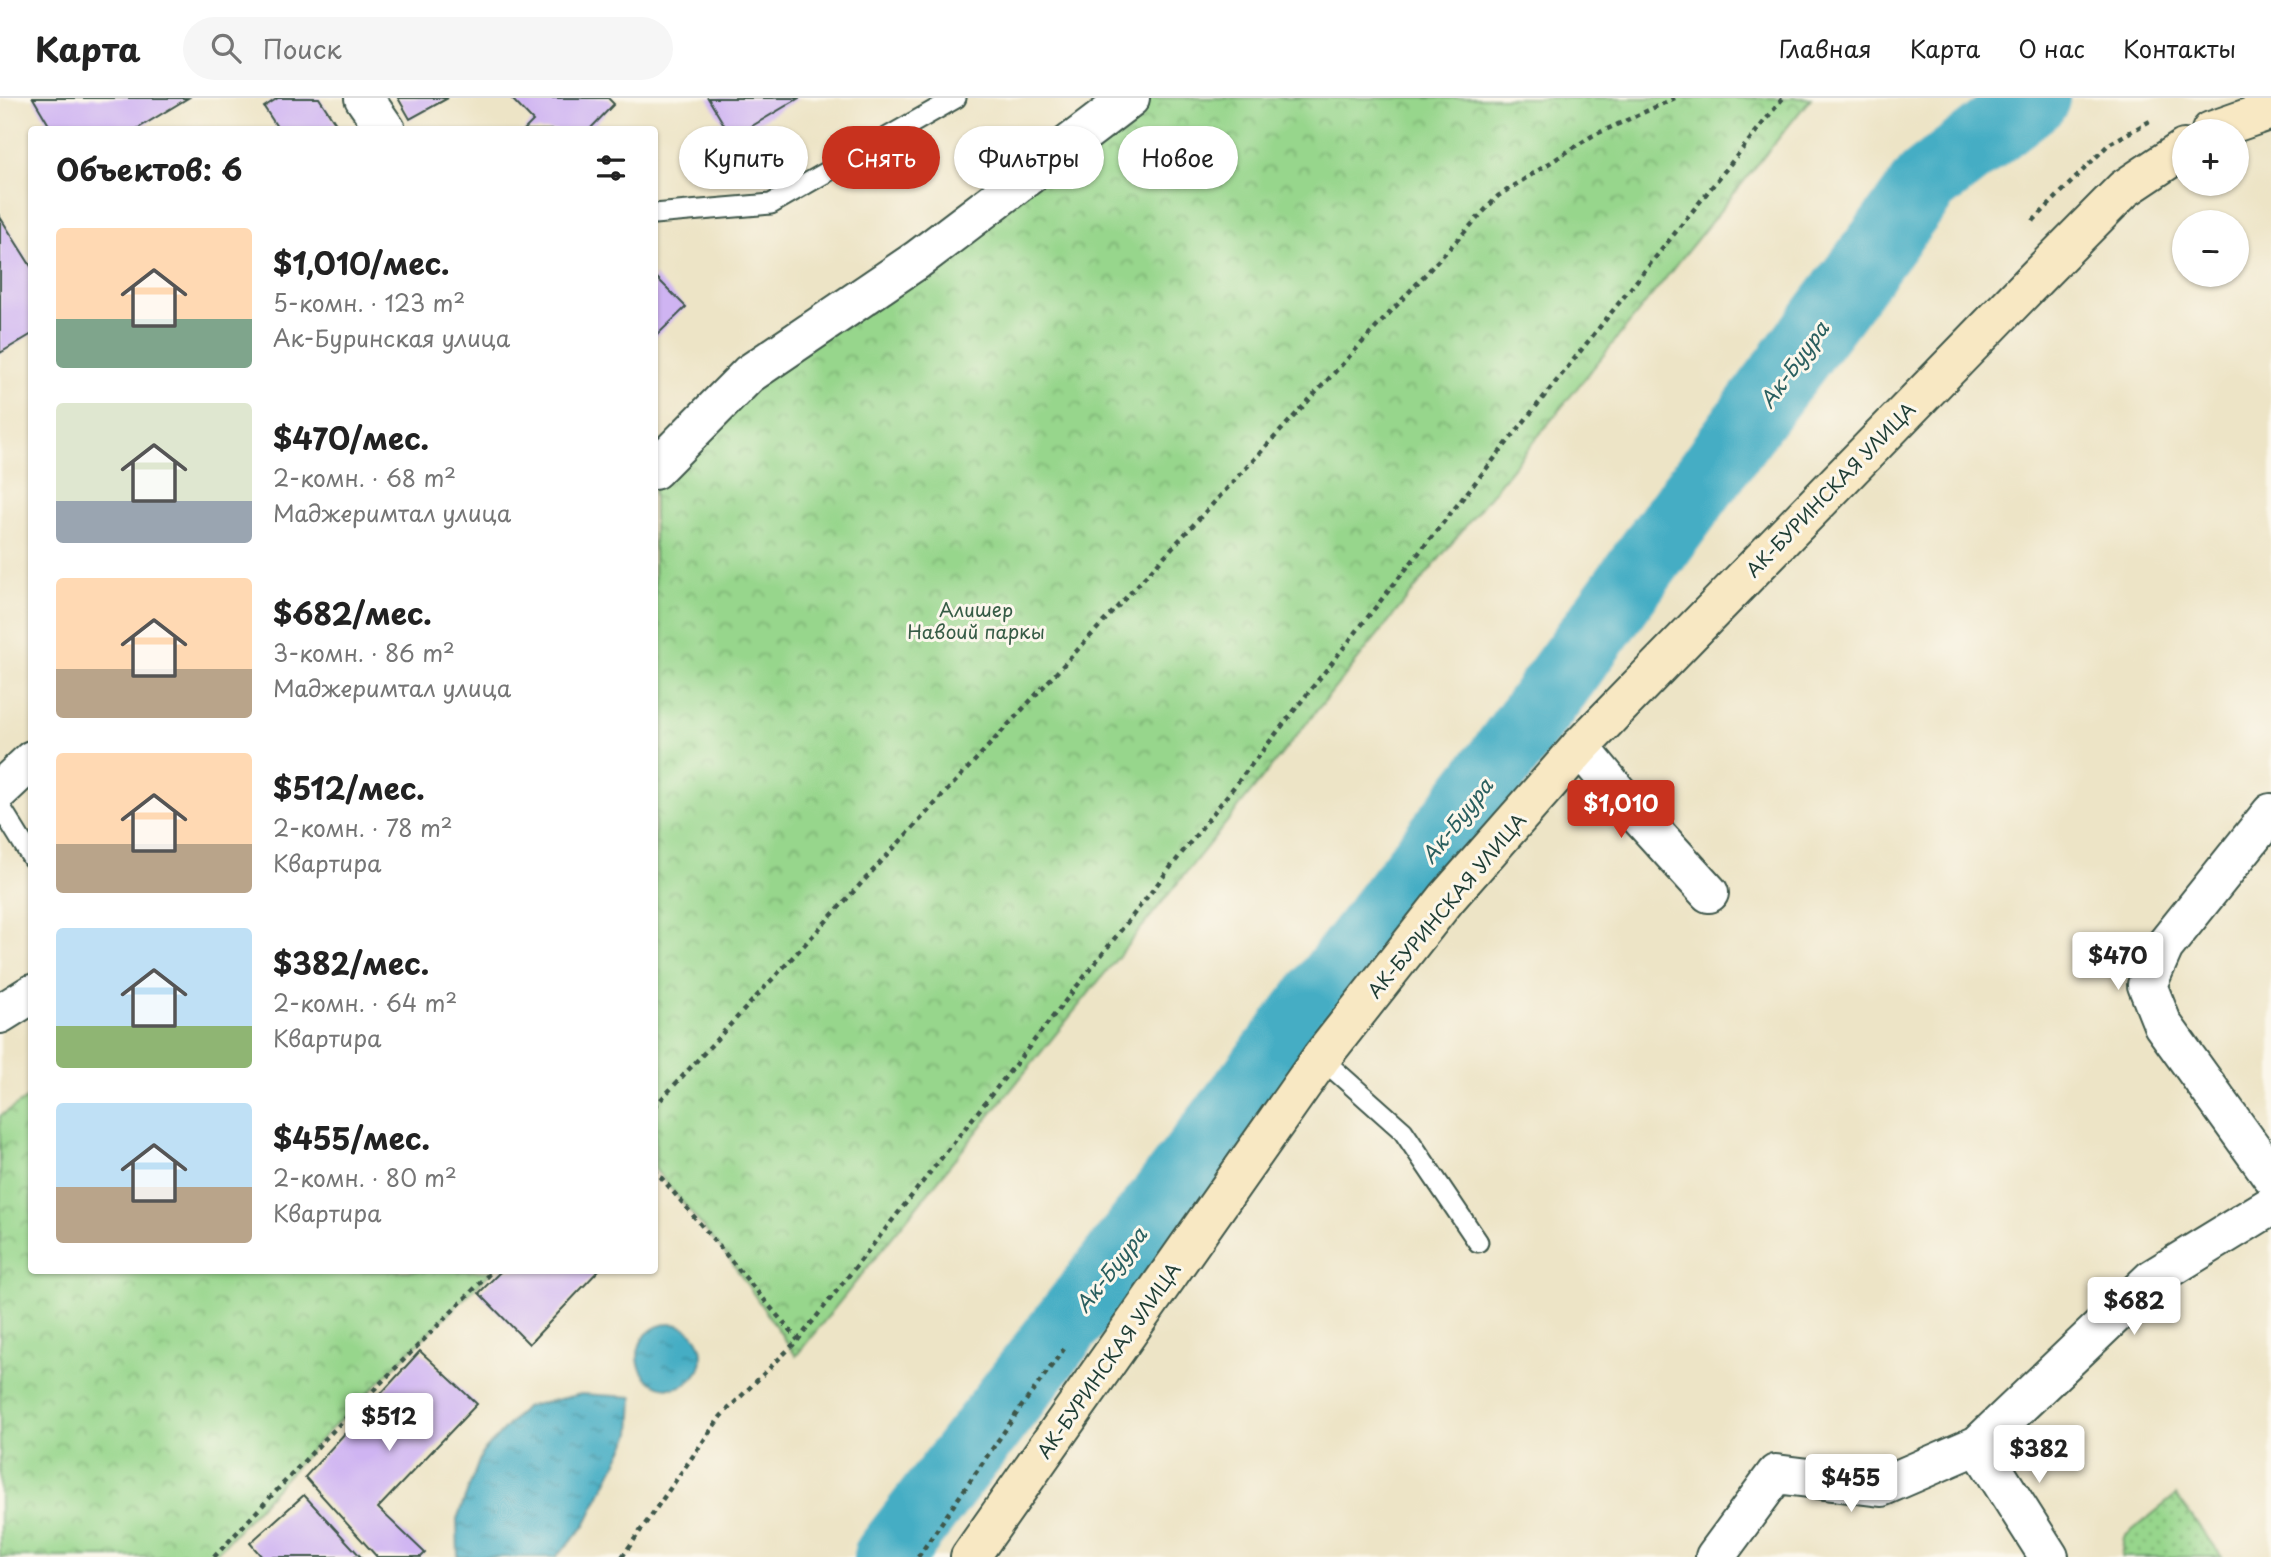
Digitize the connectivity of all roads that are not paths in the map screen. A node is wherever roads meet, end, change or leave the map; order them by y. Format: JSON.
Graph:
{"nodes":[{"id":1,"x":364,"y":98,"type":"edge"},
{"id":2,"x":956,"y":98,"type":"edge"},
{"id":3,"x":1130,"y":98,"type":"edge"},
{"id":4,"x":2271,"y":110,"type":"edge"},
{"id":5,"x":2245,"y":119,"type":"edge"},
{"id":6,"x":383,"y":126,"type":"edge"},
{"id":7,"x":2172,"y":157,"type":"edge"},
{"id":8,"x":658,"y":214,"type":"edge"},
{"id":9,"x":658,"y":466,"type":"edge"},
{"id":10,"x":1580,"y":747,"type":"junction"},
{"id":11,"x":28,"y":764,"type":"edge"},
{"id":12,"x":0,"y":790,"type":"edge"},
{"id":13,"x":0,"y":806,"type":"edge"},
{"id":14,"x":2271,"y":813,"type":"edge"},
{"id":15,"x":28,"y":852,"type":"edge"},
{"id":16,"x":1709,"y":893,"type":"dead end"},
{"id":17,"x":28,"y":996,"type":"edge"},
{"id":18,"x":0,"y":1014,"type":"edge"},
{"id":19,"x":1321,"y":1058,"type":"junction"},
{"id":20,"x":2271,"y":1175,"type":"edge"},
{"id":21,"x":2271,"y":1206,"type":"edge"},
{"id":22,"x":1478,"y":1242,"type":"dead end"},
{"id":23,"x":1978,"y":1445,"type":"junction"},
{"id":24,"x":970,"y":1557,"type":"edge"},
{"id":25,"x":1714,"y":1557,"type":"edge"},
{"id":26,"x":2049,"y":1557,"type":"edge"}],
"edges":[{"from":1,"to":6,"type":"street"},
{"from":2,"to":8,"type":"lane"},
{"from":3,"to":9,"type":"street"},
{"from":4,"to":5,"type":"street"},
{"from":7,"to":10,"type":"street","name":"АК-БУРИНСКАЯ УЛИЦА"},
{"from":10,"to":16,"type":"street"},
{"from":10,"to":19,"type":"street","name":"АК-БУРИНСКАЯ УЛИЦА"},
{"from":11,"to":12,"type":"street"},
{"from":13,"to":15,"type":"lane"},
{"from":14,"to":20,"type":"street"},
{"from":17,"to":18,"type":"street"},
{"from":19,"to":22,"type":"lane"},
{"from":19,"to":24,"type":"street","name":"АК-БУРИНСКАЯ УЛИЦА"},
{"from":21,"to":23,"type":"street"},
{"from":23,"to":25,"type":"street"},
{"from":23,"to":26,"type":"street"}]}
